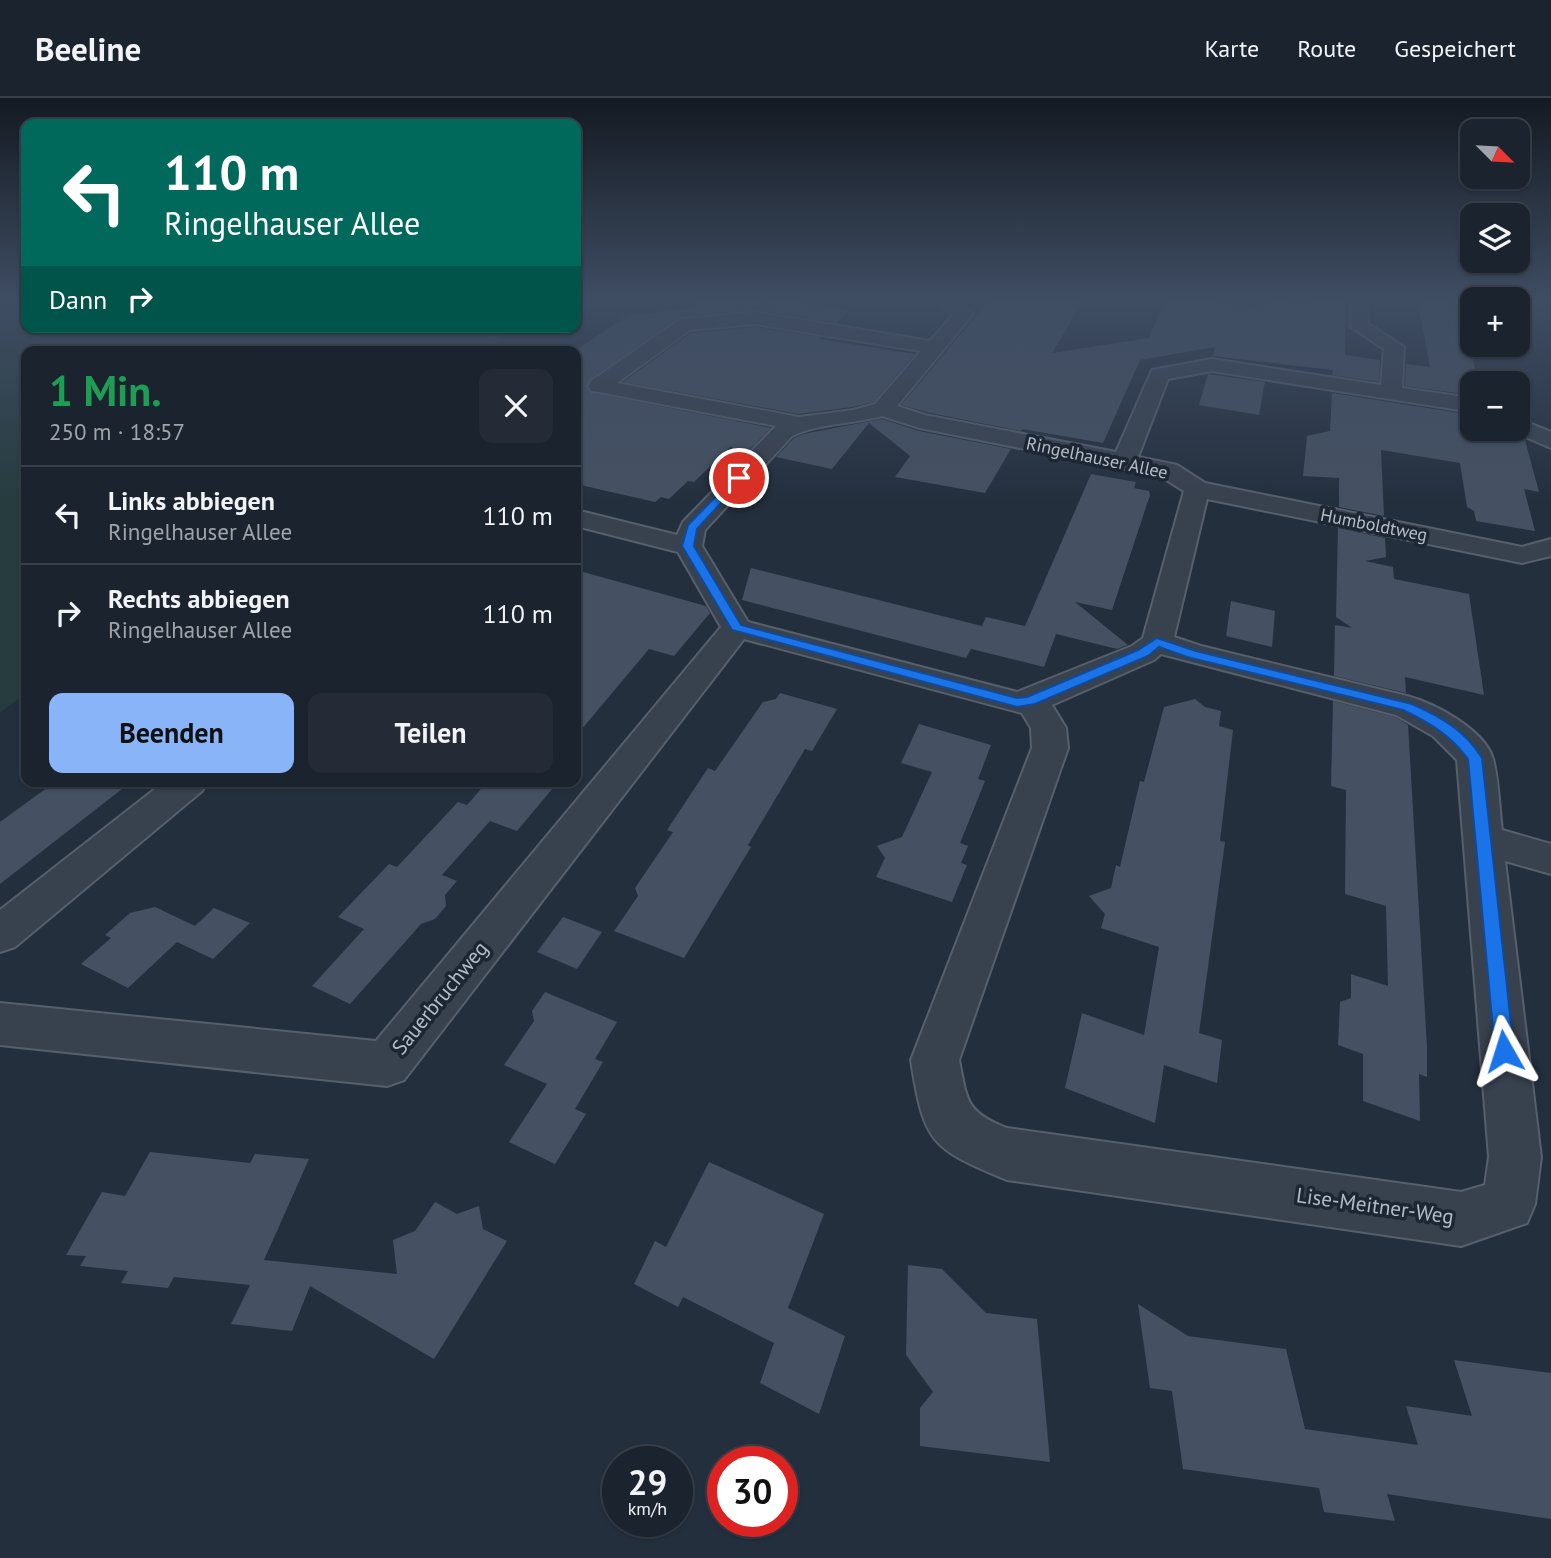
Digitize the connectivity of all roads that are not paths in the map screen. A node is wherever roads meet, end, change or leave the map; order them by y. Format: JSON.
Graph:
{"nodes":[{"id":1,"x":627,"y":366,"type":"edge"},
{"id":2,"x":920,"y":366,"type":"edge"},
{"id":3,"x":1205,"y":366,"type":"edge"},
{"id":4,"x":1220,"y":366,"type":"edge"},
{"id":5,"x":1393,"y":366,"type":"edge"},
{"id":6,"x":1391,"y":392,"type":"junction"},
{"id":7,"x":1460,"y":403,"type":"edge"},
{"id":8,"x":883,"y":409,"type":"junction"},
{"id":9,"x":799,"y":424,"type":"junction"},
{"id":10,"x":1530,"y":431,"type":"edge"},
{"id":11,"x":1551,"y":441,"type":"edge"},
{"id":12,"x":1124,"y":462,"type":"junction"},
{"id":13,"x":1198,"y":489,"type":"junction"},
{"id":14,"x":581,"y":519,"type":"edge"},
{"id":15,"x":688,"y":546,"type":"junction"},
{"id":16,"x":1551,"y":547,"type":"edge"},
{"id":17,"x":737,"y":628,"type":"junction"},
{"id":18,"x":1157,"y":642,"type":"junction"},
{"id":19,"x":1030,"y":701,"type":"junction"},
{"id":20,"x":184,"y":787,"type":"edge"},
{"id":21,"x":1482,"y":840,"type":"junction"},
{"id":22,"x":1551,"y":859,"type":"edge"},
{"id":23,"x":0,"y":934,"type":"edge"},
{"id":24,"x":0,"y":1024,"type":"edge"}],
"edges":[{"from":1,"to":9,"type":"street"},
{"from":2,"to":8,"type":"street"},
{"from":3,"to":12,"type":"street"},
{"from":4,"to":6,"type":"street"},
{"from":5,"to":6,"type":"street"},
{"from":6,"to":7,"type":"street"},
{"from":8,"to":9,"type":"street"},
{"from":8,"to":12,"type":"street","name":"Ringelhauser Allee"},
{"from":9,"to":15,"type":"street"},
{"from":10,"to":11,"type":"street"},
{"from":12,"to":13,"type":"street","name":"Ringelhauser Allee"},
{"from":13,"to":16,"type":"street","name":"Humboldtweg"},
{"from":13,"to":18,"type":"street"},
{"from":14,"to":15,"type":"street"},
{"from":15,"to":17,"type":"street"},
{"from":17,"to":19,"type":"street"},
{"from":17,"to":24,"type":"street","name":"Sauerbruchweg"},
{"from":18,"to":19,"type":"street"},
{"from":18,"to":21,"type":"street","name":"Lise-Meitner-Weg"},
{"from":19,"to":21,"type":"street","name":"Lise-Meitner-Weg"},
{"from":20,"to":23,"type":"street"},
{"from":21,"to":22,"type":"street"}]}
